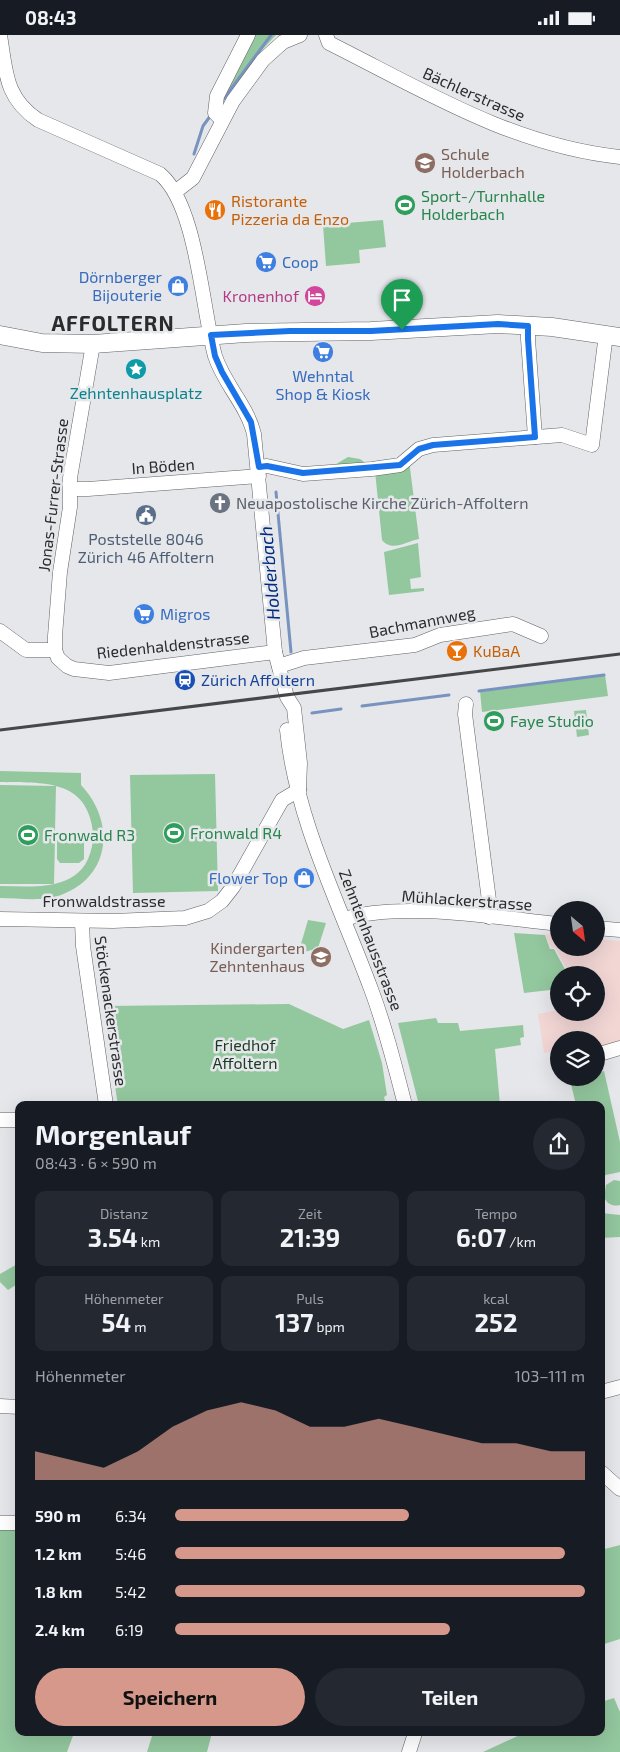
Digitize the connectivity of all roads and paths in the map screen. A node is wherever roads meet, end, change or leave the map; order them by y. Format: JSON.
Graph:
{"nodes":[{"id":1,"x":0,"y":35,"type":"edge"},
{"id":2,"x":248,"y":35,"type":"edge"},
{"id":3,"x":300,"y":35,"type":"edge"},
{"id":4,"x":326,"y":35,"type":"edge"},
{"id":5,"x":5,"y":91,"type":"edge"},
{"id":6,"x":222,"y":120,"type":"junction"},
{"id":7,"x":620,"y":157,"type":"edge"},
{"id":8,"x":175,"y":192,"type":"junction"},
{"id":9,"x":528,"y":326,"type":"junction"},
{"id":10,"x":0,"y":335,"type":"edge"},
{"id":11,"x":211,"y":335,"type":"junction"},
{"id":12,"x":613,"y":336,"type":"edge"},
{"id":13,"x":93,"y":344,"type":"junction"},
{"id":14,"x":535,"y":437,"type":"junction"},
{"id":15,"x":259,"y":471,"type":"junction"},
{"id":16,"x":70,"y":489,"type":"junction"},
{"id":17,"x":0,"y":631,"type":"edge"},
{"id":18,"x":541,"y":636,"type":"dead end"},
{"id":19,"x":55,"y":650,"type":"junction"},
{"id":20,"x":275,"y":652,"type":"junction"},
{"id":21,"x":279,"y":667,"type":"junction"},
{"id":22,"x":466,"y":705,"type":"dead end"},
{"id":23,"x":300,"y":790,"type":"junction"},
{"id":24,"x":489,"y":917,"type":"junction"},
{"id":25,"x":0,"y":919,"type":"edge"},
{"id":26,"x":344,"y":919,"type":"junction"},
{"id":27,"x":82,"y":922,"type":"junction"},
{"id":28,"x":550,"y":924,"type":"edge"},
{"id":29,"x":605,"y":929,"type":"edge"},
{"id":30,"x":620,"y":930,"type":"edge"},
{"id":31,"x":620,"y":1049,"type":"edge"},
{"id":32,"x":605,"y":1053,"type":"edge"},
{"id":33,"x":105,"y":1101,"type":"edge"},
{"id":34,"x":404,"y":1101,"type":"edge"},
{"id":35,"x":0,"y":1120,"type":"edge"},
{"id":36,"x":15,"y":1120,"type":"edge"},
{"id":37,"x":620,"y":1387,"type":"edge"},
{"id":38,"x":605,"y":1391,"type":"edge"},
{"id":39,"x":0,"y":1406,"type":"edge"},
{"id":40,"x":15,"y":1407,"type":"edge"},
{"id":41,"x":605,"y":1475,"type":"edge"},
{"id":42,"x":620,"y":1489,"type":"edge"},
{"id":43,"x":0,"y":1523,"type":"edge"},
{"id":44,"x":15,"y":1523,"type":"edge"},
{"id":45,"x":414,"y":1736,"type":"edge"},
{"id":46,"x":409,"y":1752,"type":"edge"}],
"edges":[{"from":1,"to":5,"type":"street"},
{"from":2,"to":6,"type":"street"},
{"from":3,"to":6,"type":"street"},
{"from":4,"to":7,"type":"street","name":"Bächlerstrasse"},
{"from":5,"to":8,"type":"street"},
{"from":6,"to":8,"type":"street"},
{"from":8,"to":11,"type":"street","name":"Zehntenhausstrasse"},
{"from":9,"to":11,"type":"main road"},
{"from":9,"to":12,"type":"main road"},
{"from":9,"to":14,"type":"street"},
{"from":10,"to":13,"type":"main road"},
{"from":11,"to":13,"type":"main road"},
{"from":11,"to":15,"type":"street","name":"Zehntenhausstrasse"},
{"from":12,"to":14,"type":"street","name":"In Böden"},
{"from":13,"to":16,"type":"street","name":"Jonas-Furrer-Strasse"},
{"from":14,"to":15,"type":"street","name":"In Böden"},
{"from":15,"to":16,"type":"street","name":"In Böden"},
{"from":15,"to":20,"type":"street","name":"Zehntenhausstrasse"},
{"from":16,"to":19,"type":"street","name":"Jonas-Furrer-Strasse"},
{"from":17,"to":19,"type":"street"},
{"from":18,"to":21,"type":"street","name":"Bachmannweg"},
{"from":19,"to":20,"type":"street","name":"Riedenhaldenstrasse"},
{"from":20,"to":21,"type":"street","name":"Zehntenhausstrasse"},
{"from":21,"to":23,"type":"street","name":"Zehntenhausstrasse"},
{"from":22,"to":24,"type":"street"},
{"from":23,"to":26,"type":"street","name":"Zehntenhausstrasse"},
{"from":23,"to":27,"type":"street","name":"Fronwaldstrasse"},
{"from":24,"to":26,"type":"street","name":"Mühlackerstrasse"},
{"from":24,"to":28,"type":"street","name":"Mühlackerstrasse"},
{"from":25,"to":27,"type":"street","name":"Fronwaldstrasse"},
{"from":26,"to":34,"type":"street","name":"Zehntenhausstrasse"},
{"from":27,"to":33,"type":"street","name":"Stöckenackerstrasse"},
{"from":29,"to":30,"type":"street"},
{"from":31,"to":32,"type":"street"},
{"from":35,"to":36,"type":"street"},
{"from":37,"to":38,"type":"street"},
{"from":39,"to":40,"type":"street"},
{"from":41,"to":42,"type":"street"},
{"from":43,"to":44,"type":"street"},
{"from":45,"to":46,"type":"street"}]}
